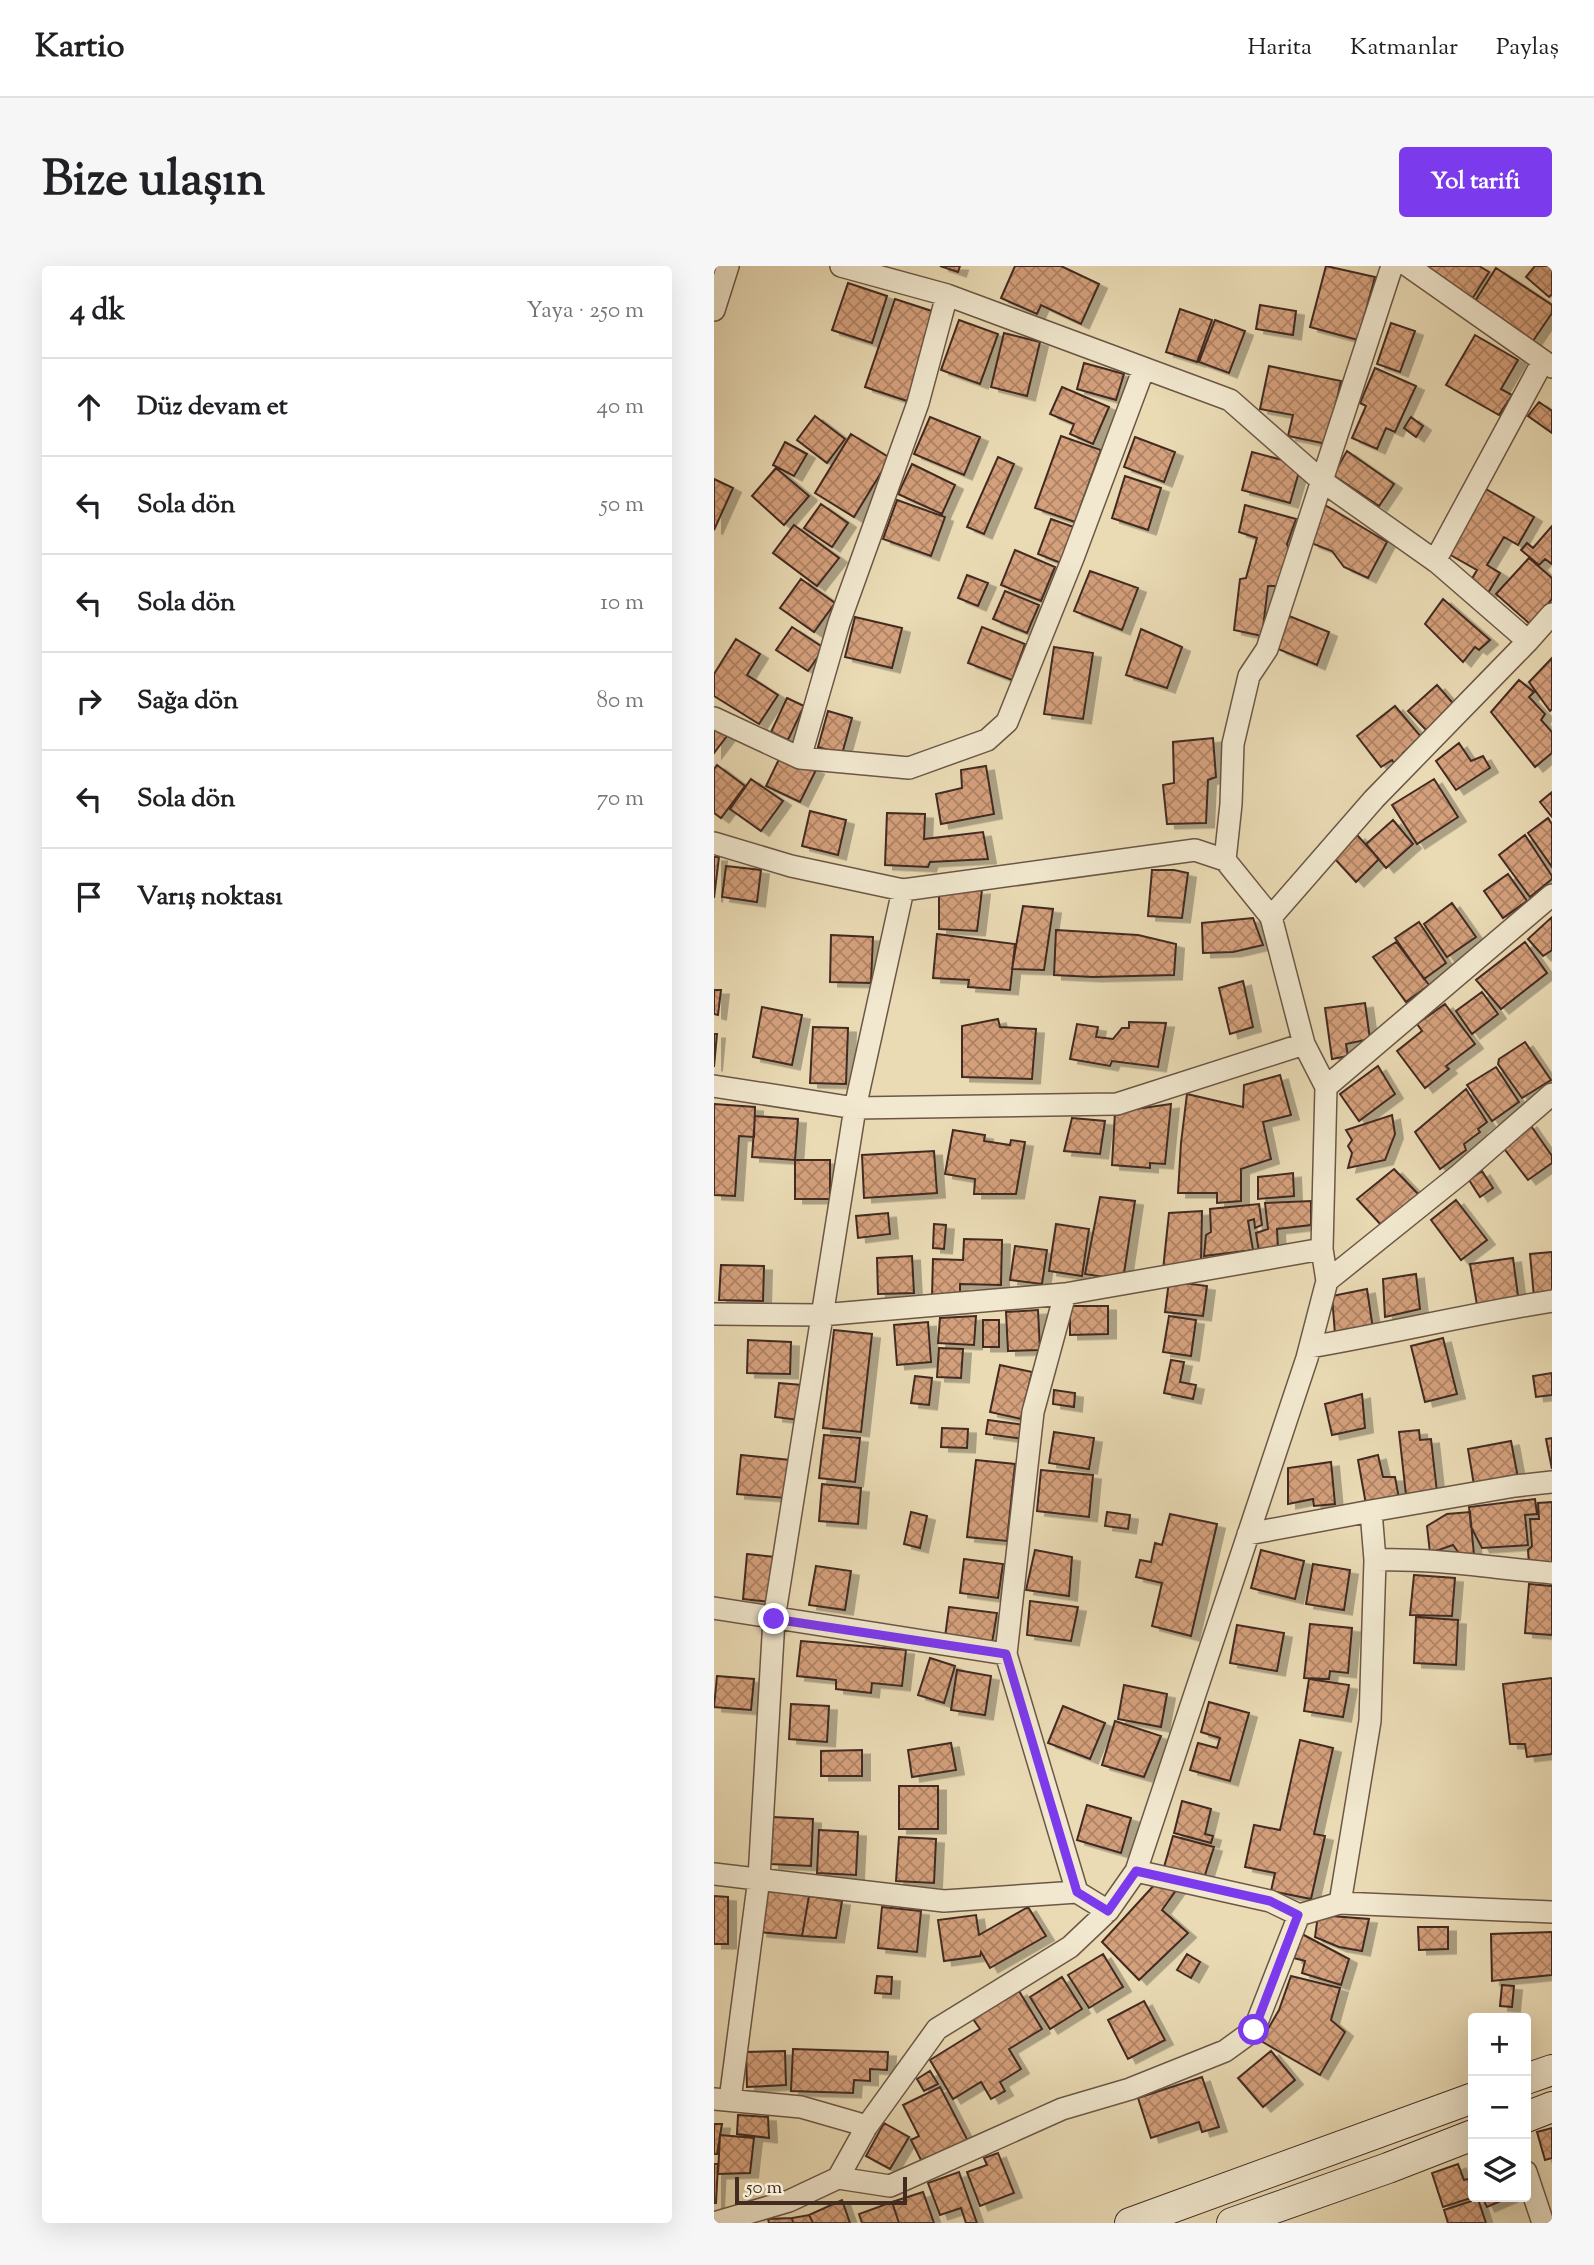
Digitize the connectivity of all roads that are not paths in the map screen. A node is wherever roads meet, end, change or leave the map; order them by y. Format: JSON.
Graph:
{"nodes":[{"id":1,"x":727,"y":266,"type":"edge"},
{"id":2,"x":841,"y":266,"type":"edge"},
{"id":3,"x":1392,"y":266,"type":"edge"},
{"id":4,"x":1408,"y":266,"type":"edge"},
{"id":5,"x":947,"y":295,"type":"junction"},
{"id":6,"x":714,"y":310,"type":"edge"},
{"id":7,"x":1548,"y":364,"type":"edge"},
{"id":8,"x":1143,"y":368,"type":"junction"},
{"id":9,"x":1322,"y":481,"type":"junction"},
{"id":10,"x":1435,"y":561,"type":"junction"},
{"id":11,"x":1552,"y":614,"type":"edge"},
{"id":12,"x":1528,"y":641,"type":"junction"},
{"id":13,"x":714,"y":718,"type":"edge"},
{"id":14,"x":800,"y":758,"type":"junction"},
{"id":15,"x":714,"y":843,"type":"edge"},
{"id":16,"x":1225,"y":860,"type":"junction"},
{"id":17,"x":903,"y":890,"type":"junction"},
{"id":18,"x":1552,"y":895,"type":"edge"},
{"id":19,"x":1271,"y":917,"type":"junction"},
{"id":20,"x":1304,"y":1044,"type":"junction"},
{"id":21,"x":714,"y":1086,"type":"edge"},
{"id":22,"x":1326,"y":1087,"type":"junction"},
{"id":23,"x":1552,"y":1094,"type":"edge"},
{"id":24,"x":855,"y":1108,"type":"junction"},
{"id":25,"x":1322,"y":1249,"type":"junction"},
{"id":26,"x":1327,"y":1281,"type":"junction"},
{"id":27,"x":1065,"y":1294,"type":"junction"},
{"id":28,"x":1552,"y":1301,"type":"edge"},
{"id":29,"x":714,"y":1314,"type":"edge"},
{"id":30,"x":821,"y":1315,"type":"junction"},
{"id":31,"x":1310,"y":1347,"type":"junction"},
{"id":32,"x":1552,"y":1482,"type":"edge"},
{"id":33,"x":1371,"y":1511,"type":"junction"},
{"id":34,"x":1248,"y":1534,"type":"junction"},
{"id":35,"x":1375,"y":1560,"type":"junction"},
{"id":36,"x":1552,"y":1573,"type":"edge"},
{"id":37,"x":714,"y":1608,"type":"edge"},
{"id":38,"x":774,"y":1619,"type":"junction"},
{"id":39,"x":1006,"y":1654,"type":"junction"},
{"id":40,"x":1136,"y":1871,"type":"junction"},
{"id":41,"x":714,"y":1874,"type":"edge"},
{"id":42,"x":759,"y":1878,"type":"junction"},
{"id":43,"x":1077,"y":1892,"type":"junction"},
{"id":44,"x":1340,"y":1903,"type":"junction"},
{"id":45,"x":1108,"y":1911,"type":"junction"},
{"id":46,"x":1552,"y":1912,"type":"edge"},
{"id":47,"x":1298,"y":1915,"type":"junction"},
{"id":48,"x":1552,"y":2070,"type":"edge"},
{"id":49,"x":1531,"y":2077,"type":"edge"},
{"id":50,"x":722,"y":2099,"type":"edge"},
{"id":51,"x":1468,"y":2100,"type":"edge"},
{"id":52,"x":1552,"y":2108,"type":"edge"},
{"id":53,"x":1531,"y":2115,"type":"edge"},
{"id":54,"x":867,"y":2126,"type":"junction"},
{"id":55,"x":1468,"y":2138,"type":"edge"},
{"id":56,"x":838,"y":2178,"type":"junction"},
{"id":57,"x":1531,"y":2187,"type":"edge"},
{"id":58,"x":714,"y":2223,"type":"edge"},
{"id":59,"x":1130,"y":2223,"type":"edge"},
{"id":60,"x":1232,"y":2223,"type":"edge"},
{"id":61,"x":1543,"y":2223,"type":"edge"}],
"edges":[{"from":1,"to":6,"type":"street"},
{"from":2,"to":5,"type":"street"},
{"from":3,"to":9,"type":"street"},
{"from":4,"to":7,"type":"street"},
{"from":5,"to":8,"type":"street"},
{"from":5,"to":14,"type":"street"},
{"from":7,"to":10,"type":"street"},
{"from":8,"to":9,"type":"street"},
{"from":8,"to":14,"type":"street"},
{"from":9,"to":10,"type":"street"},
{"from":9,"to":16,"type":"street"},
{"from":10,"to":12,"type":"street"},
{"from":11,"to":12,"type":"street"},
{"from":12,"to":19,"type":"street"},
{"from":13,"to":14,"type":"street"},
{"from":15,"to":17,"type":"street"},
{"from":16,"to":17,"type":"street"},
{"from":16,"to":19,"type":"street"},
{"from":17,"to":24,"type":"street"},
{"from":18,"to":22,"type":"street"},
{"from":19,"to":20,"type":"street"},
{"from":20,"to":22,"type":"street"},
{"from":20,"to":24,"type":"street"},
{"from":21,"to":24,"type":"street"},
{"from":22,"to":25,"type":"street"},
{"from":23,"to":26,"type":"street"},
{"from":24,"to":30,"type":"street"},
{"from":25,"to":26,"type":"street"},
{"from":25,"to":27,"type":"street"},
{"from":26,"to":31,"type":"street"},
{"from":27,"to":30,"type":"street"},
{"from":27,"to":39,"type":"street"},
{"from":28,"to":31,"type":"street"},
{"from":29,"to":30,"type":"street"},
{"from":30,"to":38,"type":"street"},
{"from":31,"to":34,"type":"street"},
{"from":32,"to":33,"type":"street"},
{"from":33,"to":34,"type":"street"},
{"from":33,"to":35,"type":"street"},
{"from":34,"to":40,"type":"street"},
{"from":35,"to":36,"type":"street"},
{"from":35,"to":44,"type":"street"},
{"from":37,"to":38,"type":"street"},
{"from":38,"to":39,"type":"street"},
{"from":38,"to":42,"type":"street"},
{"from":39,"to":43,"type":"street"},
{"from":40,"to":45,"type":"street"},
{"from":40,"to":47,"type":"street"},
{"from":41,"to":42,"type":"street"},
{"from":42,"to":43,"type":"street"},
{"from":42,"to":50,"type":"street"},
{"from":43,"to":45,"type":"street"},
{"from":44,"to":46,"type":"street"},
{"from":44,"to":47,"type":"street"},
{"from":45,"to":54,"type":"street"},
{"from":47,"to":56,"type":"street"},
{"from":48,"to":49,"type":"main road"},
{"from":50,"to":54,"type":"street"},
{"from":51,"to":59,"type":"main road"},
{"from":52,"to":53,"type":"main road"},
{"from":54,"to":56,"type":"street"},
{"from":55,"to":60,"type":"main road"},
{"from":56,"to":58,"type":"street"},
{"from":57,"to":61,"type":"street"}]}
